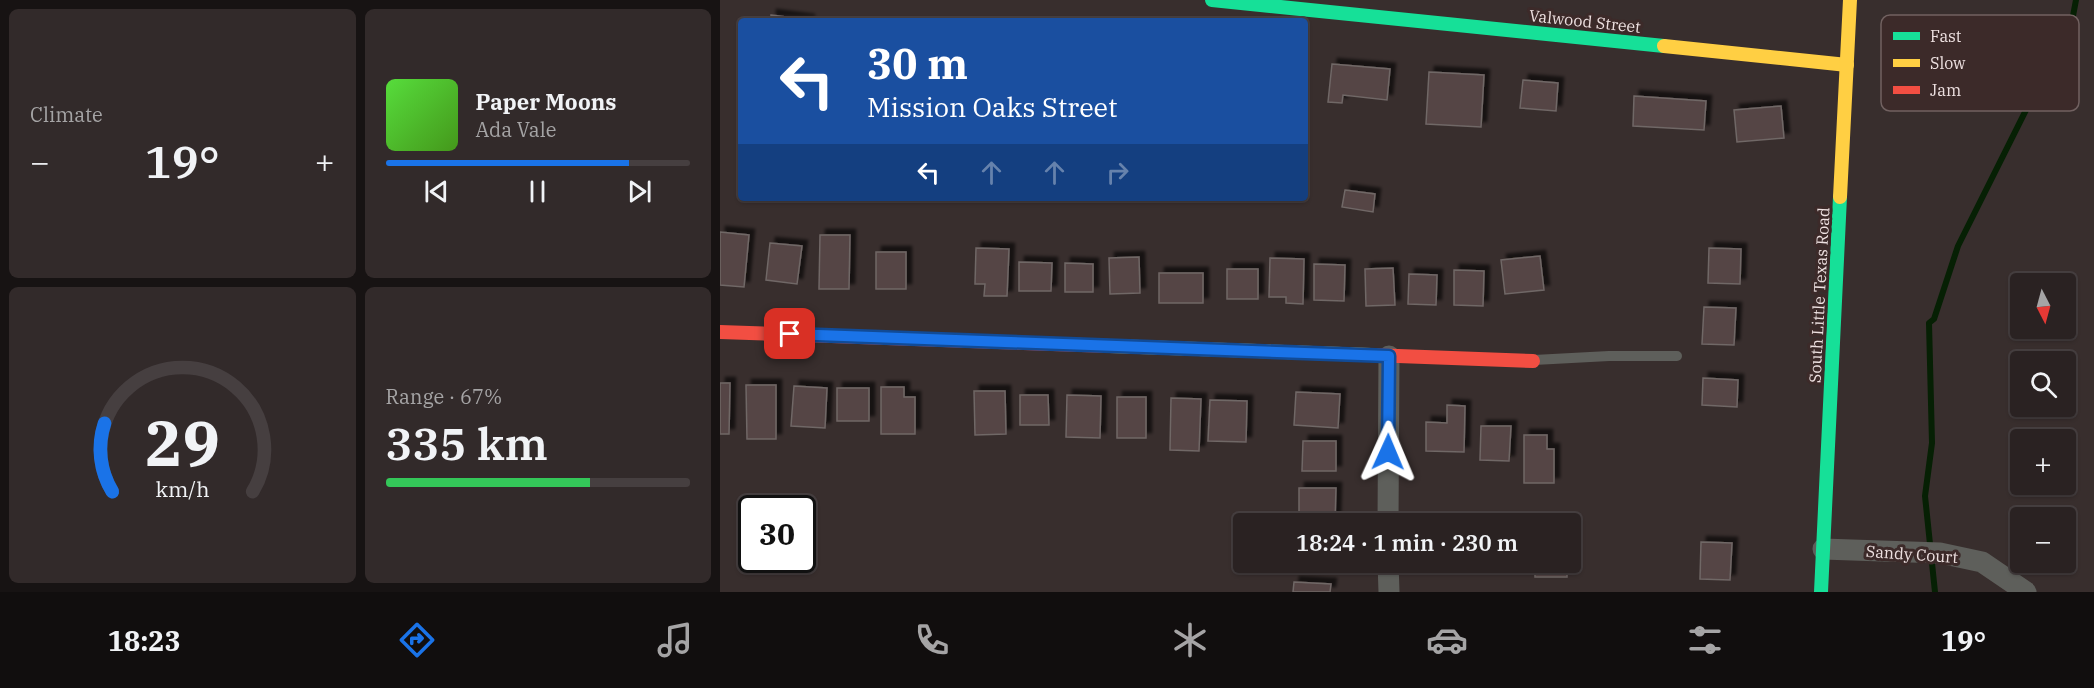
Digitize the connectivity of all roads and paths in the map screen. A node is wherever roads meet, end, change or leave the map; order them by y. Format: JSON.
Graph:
{"nodes":[{"id":1,"x":1212,"y":0,"type":"edge"},
{"id":2,"x":1850,"y":0,"type":"edge"},
{"id":3,"x":1847,"y":65,"type":"junction"},
{"id":4,"x":720,"y":332,"type":"edge"},
{"id":5,"x":1389,"y":356,"type":"junction"},
{"id":6,"x":1677,"y":356,"type":"dead end"},
{"id":7,"x":1533,"y":360,"type":"joint"},
{"id":8,"x":1388,"y":513,"type":"edge"},
{"id":9,"x":1823,"y":549,"type":"junction"},
{"id":10,"x":1388,"y":573,"type":"edge"},
{"id":11,"x":1389,"y":592,"type":"edge"},
{"id":12,"x":1821,"y":592,"type":"edge"},
{"id":13,"x":2026,"y":592,"type":"edge"}],
"edges":[{"from":1,"to":3,"type":"street","name":"Valwood Street"},
{"from":2,"to":3,"type":"street","name":"South Little Texas Road"},
{"from":3,"to":9,"type":"street","name":"South Little Texas Road"},
{"from":4,"to":5,"type":"street"},
{"from":5,"to":7,"type":"street"},
{"from":5,"to":8,"type":"street"},
{"from":6,"to":7,"type":"lane"},
{"from":9,"to":12,"type":"street","name":"South Little Texas Road"},
{"from":9,"to":13,"type":"street","name":"Sandy Court"},
{"from":10,"to":11,"type":"street"}]}
